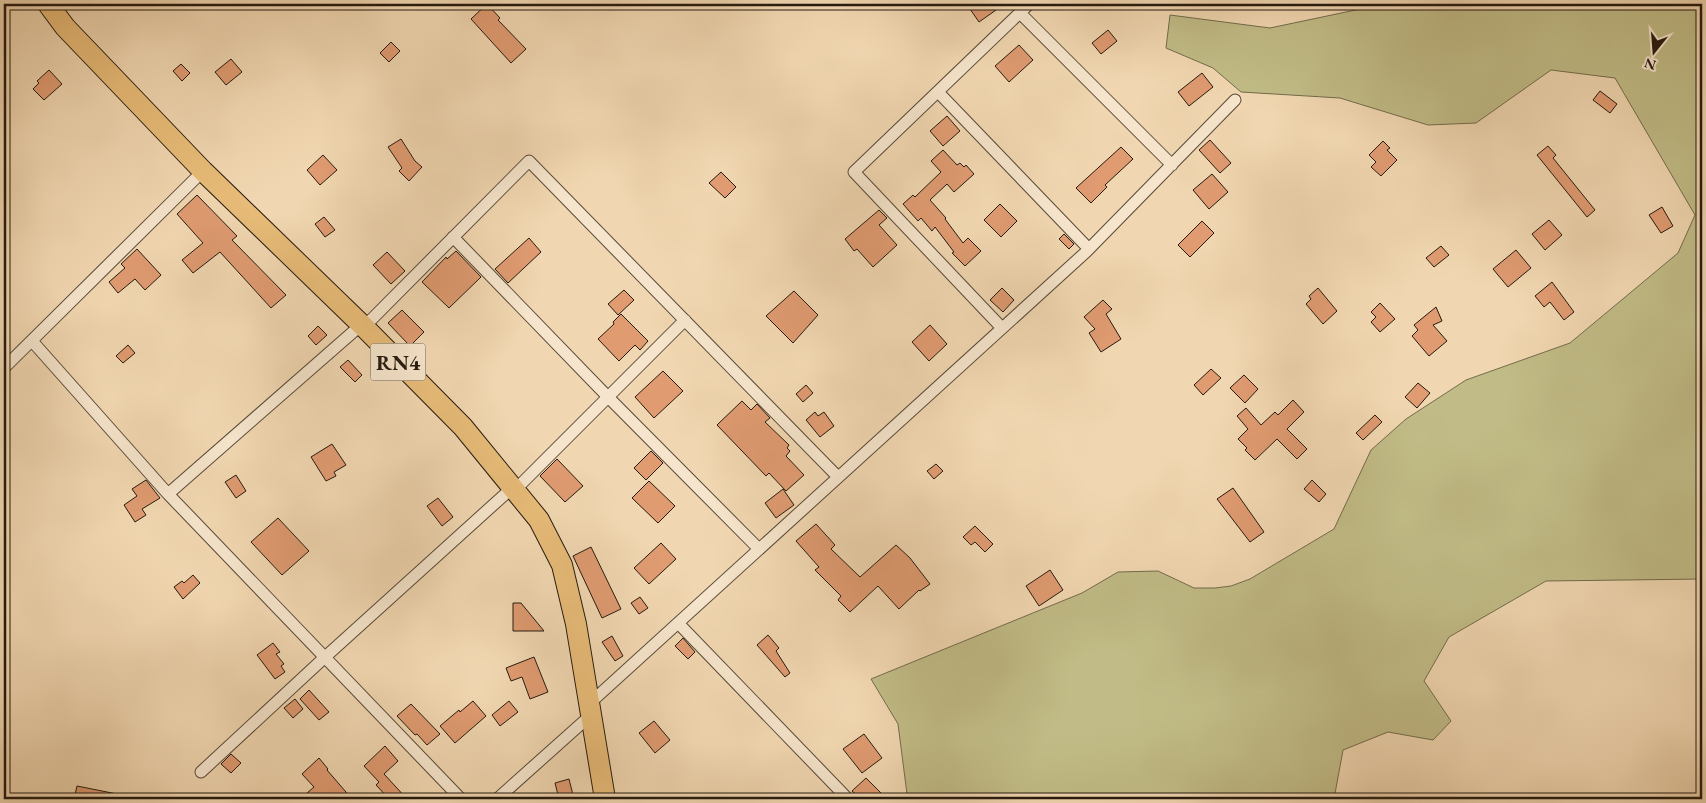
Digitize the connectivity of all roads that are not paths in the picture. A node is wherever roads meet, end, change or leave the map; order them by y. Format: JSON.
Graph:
{"nodes":[{"id":1,"x":48,"y":4,"type":"edge"},
{"id":2,"x":1029,"y":4,"type":"edge"},
{"id":3,"x":1020,"y":13,"type":"junction"},
{"id":4,"x":938,"y":92,"type":"junction"},
{"id":5,"x":1235,"y":100,"type":"dead end"},
{"id":6,"x":1172,"y":165,"type":"junction"},
{"id":7,"x":203,"y":171,"type":"junction"},
{"id":8,"x":453,"y":237,"type":"junction"},
{"id":9,"x":1089,"y":249,"type":"junction"},
{"id":10,"x":685,"y":320,"type":"junction"},
{"id":11,"x":362,"y":326,"type":"junction"},
{"id":12,"x":1002,"y":328,"type":"junction"},
{"id":13,"x":32,"y":341,"type":"junction"},
{"id":14,"x":4,"y":368,"type":"edge"},
{"id":15,"x":608,"y":396,"type":"junction"},
{"id":16,"x":838,"y":477,"type":"junction"},
{"id":17,"x":514,"y":488,"type":"junction"},
{"id":18,"x":168,"y":494,"type":"junction"},
{"id":19,"x":760,"y":549,"type":"junction"},
{"id":20,"x":678,"y":623,"type":"junction"},
{"id":21,"x":324,"y":658,"type":"junction"},
{"id":22,"x":590,"y":709,"type":"junction"},
{"id":23,"x":202,"y":772,"type":"dead end"},
{"id":24,"x":461,"y":799,"type":"edge"},
{"id":25,"x":497,"y":799,"type":"edge"},
{"id":26,"x":605,"y":799,"type":"edge"},
{"id":27,"x":848,"y":799,"type":"edge"}],
"edges":[{"from":1,"to":7,"type":"highway","number":"RN4"},
{"from":2,"to":3,"type":"street"},
{"from":3,"to":4,"type":"street"},
{"from":3,"to":6,"type":"street"},
{"from":4,"to":9,"type":"street"},
{"from":4,"to":12,"type":"street"},
{"from":5,"to":6,"type":"street"},
{"from":6,"to":9,"type":"street"},
{"from":7,"to":11,"type":"highway","number":"RN4"},
{"from":7,"to":13,"type":"street"},
{"from":8,"to":10,"type":"street"},
{"from":8,"to":11,"type":"street"},
{"from":8,"to":15,"type":"street"},
{"from":9,"to":12,"type":"street"},
{"from":10,"to":15,"type":"street"},
{"from":10,"to":16,"type":"street"},
{"from":11,"to":17,"type":"highway","number":"RN4"},
{"from":11,"to":18,"type":"street"},
{"from":12,"to":16,"type":"street"},
{"from":13,"to":14,"type":"street"},
{"from":13,"to":18,"type":"street"},
{"from":15,"to":17,"type":"street"},
{"from":15,"to":19,"type":"street"},
{"from":16,"to":19,"type":"street"},
{"from":17,"to":21,"type":"street"},
{"from":17,"to":22,"type":"highway","number":"RN4"},
{"from":18,"to":21,"type":"street"},
{"from":19,"to":20,"type":"street"},
{"from":20,"to":22,"type":"street"},
{"from":20,"to":27,"type":"street"},
{"from":21,"to":23,"type":"street"},
{"from":21,"to":24,"type":"street"},
{"from":22,"to":25,"type":"street"},
{"from":22,"to":26,"type":"highway","number":"RN4"}]}
